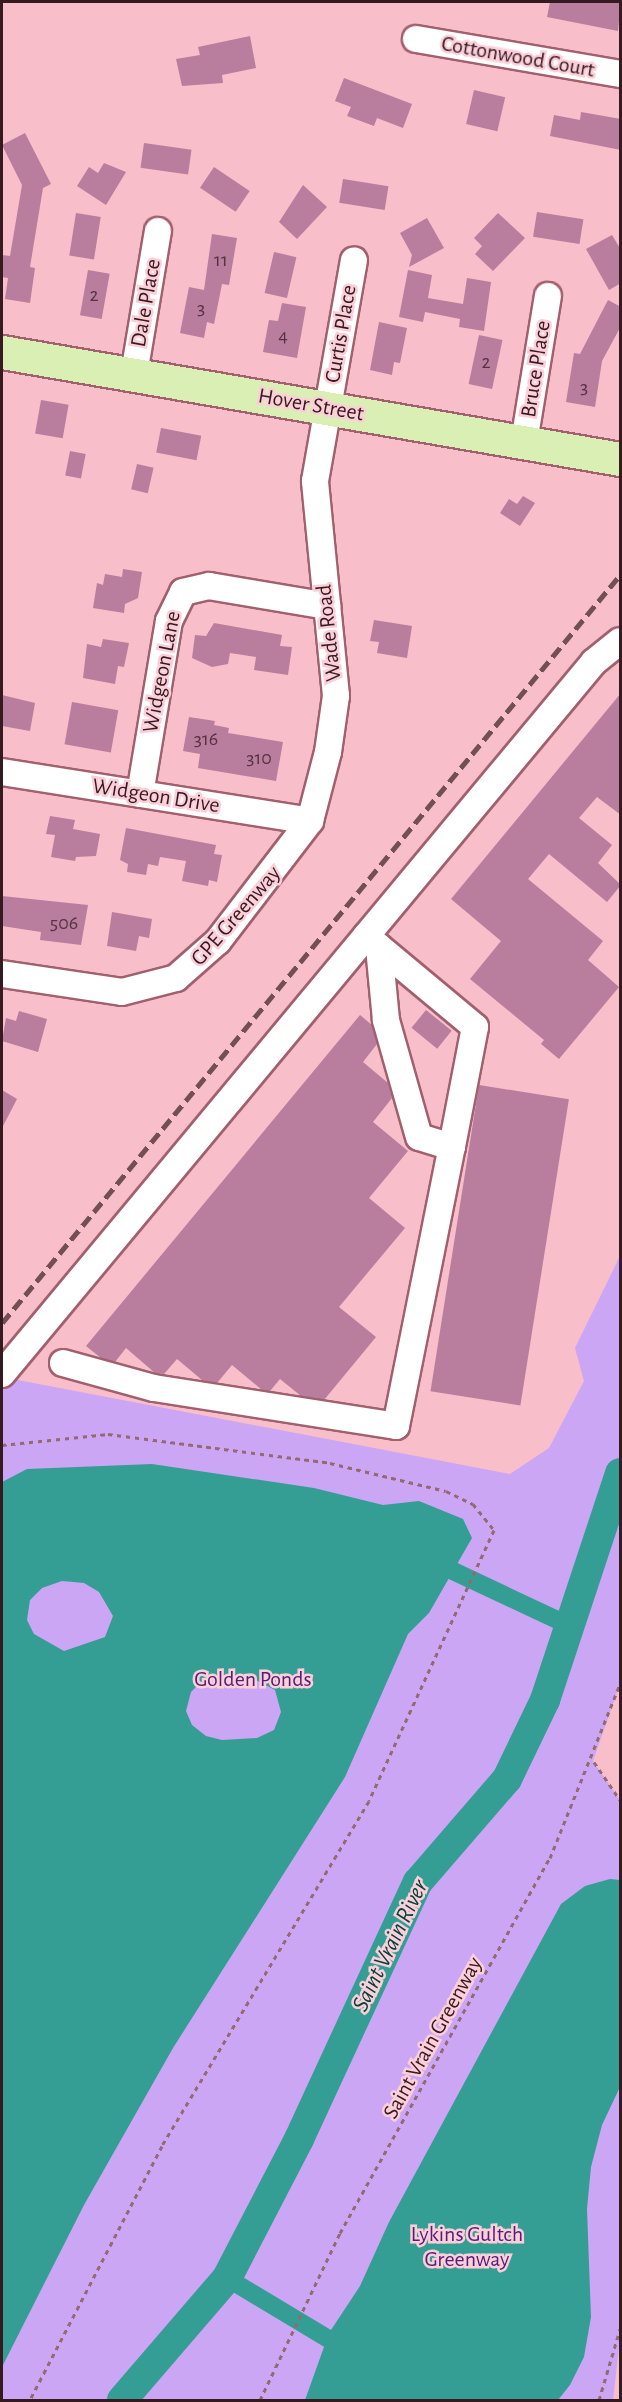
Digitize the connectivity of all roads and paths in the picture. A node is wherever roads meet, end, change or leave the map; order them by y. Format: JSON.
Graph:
{"nodes":[{"id":1,"x":416,"y":39,"type":"dead end"},
{"id":2,"x":621,"y":74,"type":"edge"},
{"id":3,"x":158,"y":231,"type":"dead end"},
{"id":4,"x":354,"y":260,"type":"dead end"},
{"id":5,"x":548,"y":296,"type":"dead end"},
{"id":6,"x":2,"y":352,"type":"edge"},
{"id":7,"x":134,"y":374,"type":"junction"},
{"id":8,"x":328,"y":408,"type":"junction"},
{"id":9,"x":524,"y":442,"type":"junction"},
{"id":10,"x":321,"y":443,"type":"joint"},
{"id":11,"x":621,"y":459,"type":"edge"},
{"id":12,"x":327,"y":606,"type":"junction"},
{"id":13,"x":621,"y":641,"type":"edge"},
{"id":14,"x":2,"y":772,"type":"edge"},
{"id":15,"x":140,"y":794,"type":"junction"},
{"id":16,"x":310,"y":821,"type":"junction"},
{"id":17,"x":372,"y":942,"type":"junction"},
{"id":18,"x":2,"y":974,"type":"edge"},
{"id":19,"x":452,"y":1147,"type":"junction"},
{"id":20,"x":63,"y":1363,"type":"dead end"},
{"id":21,"x":2,"y":1374,"type":"edge"},
{"id":22,"x":3,"y":1445,"type":"edge"},
{"id":23,"x":621,"y":1684,"type":"edge"},
{"id":24,"x":593,"y":1762,"type":"junction"},
{"id":25,"x":621,"y":1800,"type":"edge"},
{"id":26,"x":621,"y":2329,"type":"edge"},
{"id":27,"x":30,"y":2400,"type":"edge"},
{"id":28,"x":260,"y":2400,"type":"edge"},
{"id":29,"x":599,"y":2400,"type":"edge"}],
"edges":[{"from":1,"to":2,"type":"street","name":"Cottonwood Court"},
{"from":3,"to":7,"type":"street","name":"Dale Place"},
{"from":4,"to":8,"type":"street","name":"Curtis Place"},
{"from":5,"to":9,"type":"street","name":"Bruce Place"},
{"from":6,"to":7,"type":"main road","name":"Hover Street"},
{"from":7,"to":8,"type":"main road","name":"Hover Street"},
{"from":8,"to":9,"type":"main road","name":"Hover Street"},
{"from":8,"to":10,"type":"street","name":"Curtis Place"},
{"from":9,"to":11,"type":"main road","name":"Hover Street"},
{"from":10,"to":12,"type":"street","name":"Wade Road"},
{"from":12,"to":15,"type":"street","name":"Widgeon Lane"},
{"from":12,"to":16,"type":"street","name":"Wade Road"},
{"from":13,"to":17,"type":"street"},
{"from":14,"to":15,"type":"street","name":"Widgeon Drive"},
{"from":15,"to":16,"type":"street","name":"Widgeon Drive"},
{"from":16,"to":18,"type":"street","name":"GPE Greenway"},
{"from":17,"to":19,"type":"street"},
{"from":17,"to":19,"type":"street"},
{"from":17,"to":21,"type":"street"},
{"from":19,"to":20,"type":"street"},
{"from":22,"to":27,"type":"path"},
{"from":23,"to":24,"type":"path","name":"Saint Vrain Greenway"},
{"from":24,"to":25,"type":"path"},
{"from":24,"to":28,"type":"path","name":"Saint Vrain Greenway"},
{"from":26,"to":29,"type":"path"}]}
